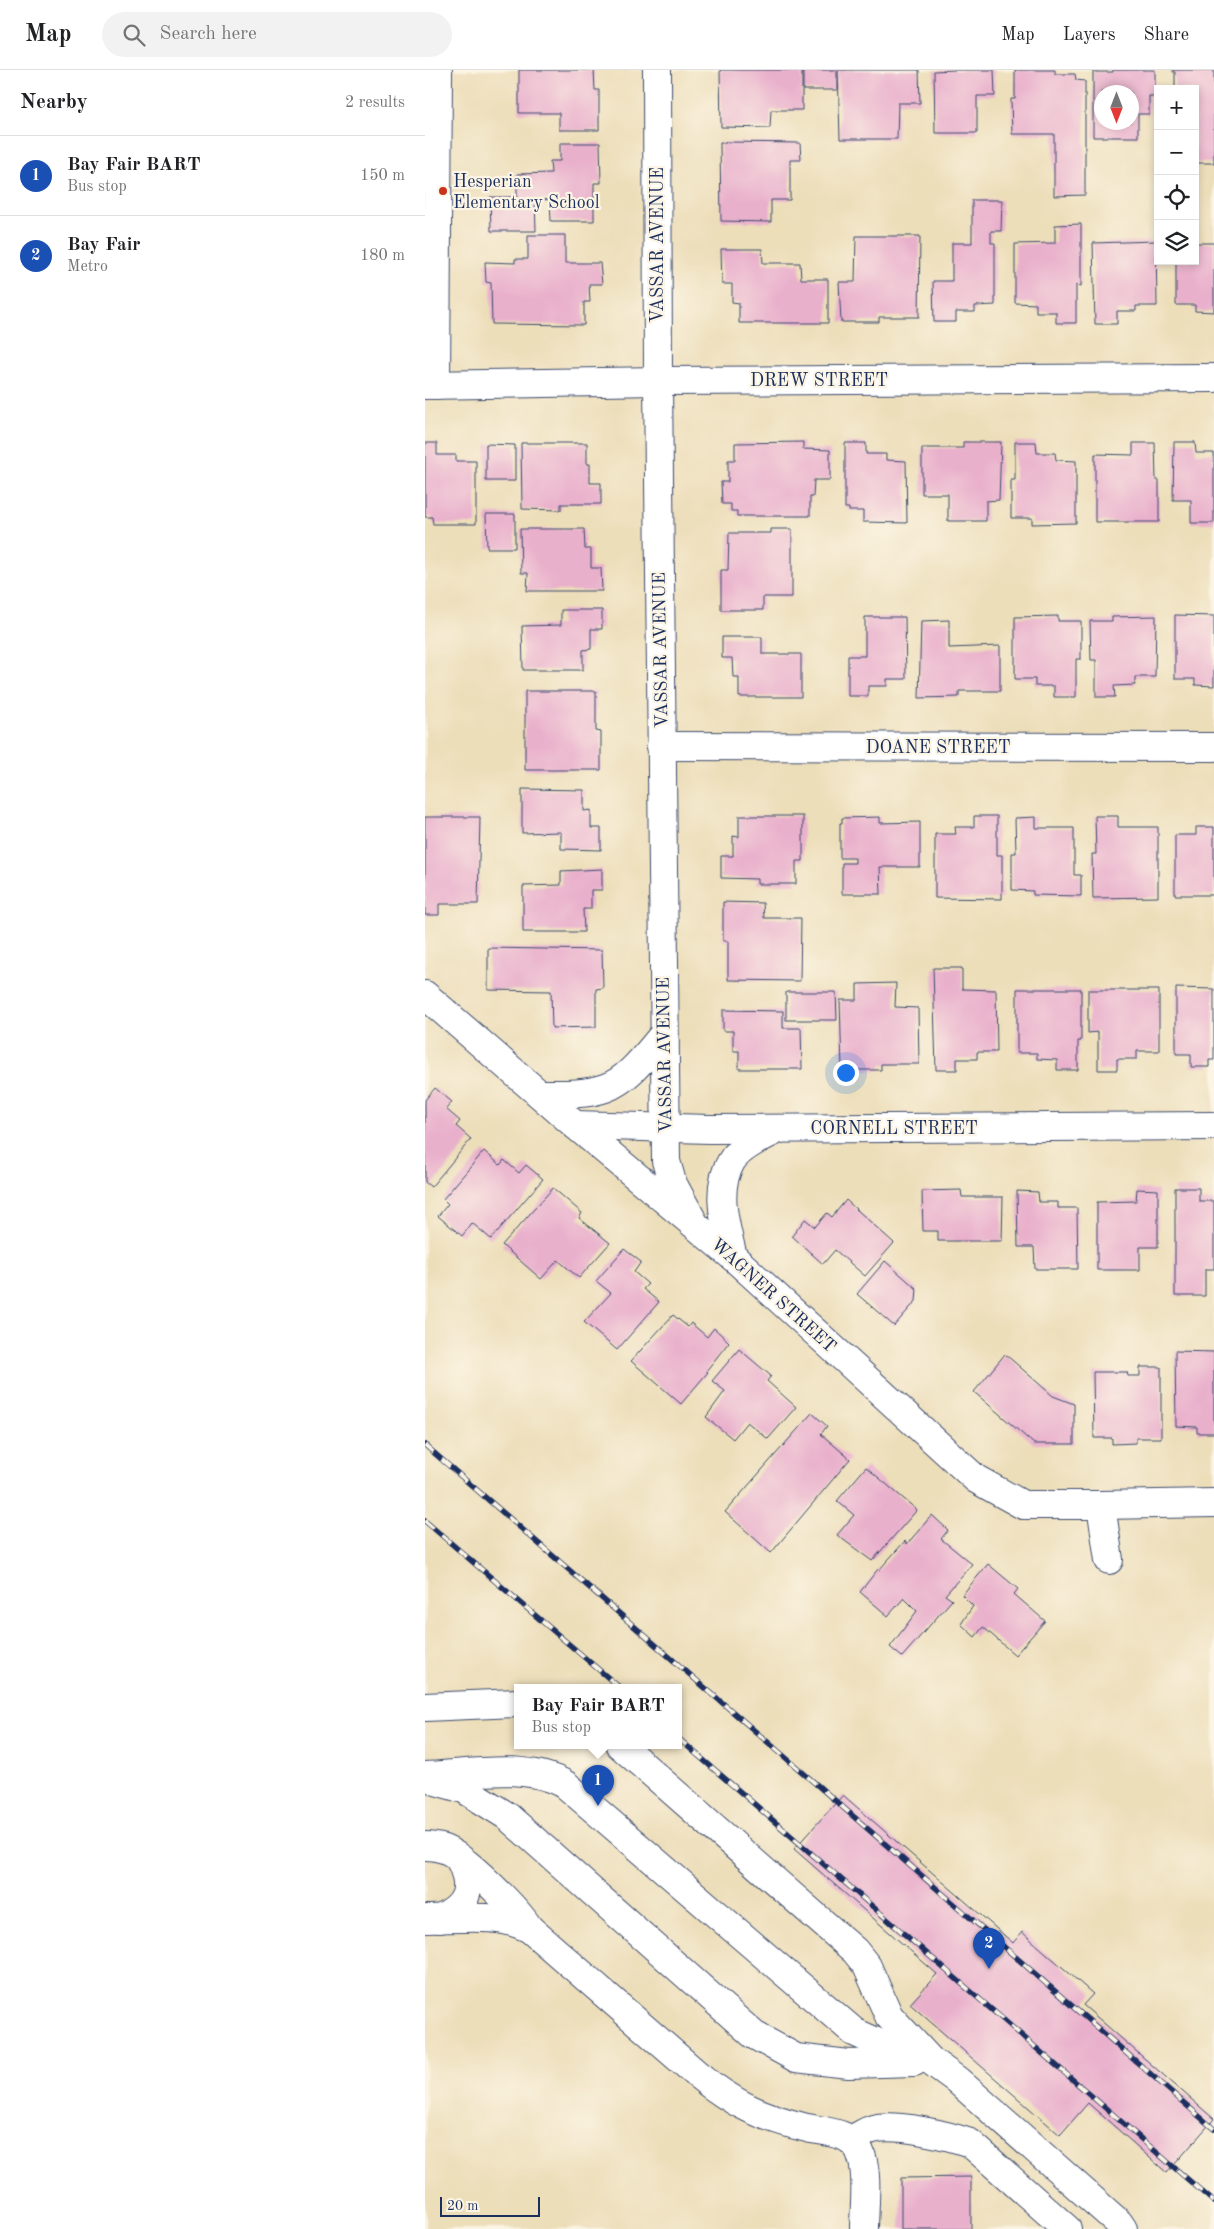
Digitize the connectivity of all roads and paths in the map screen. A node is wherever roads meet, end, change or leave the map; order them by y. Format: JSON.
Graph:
{"nodes":[{"id":1,"x":438,"y":70,"type":"edge"},
{"id":2,"x":657,"y":70,"type":"edge"},
{"id":3,"x":432,"y":184,"type":"edge"},
{"id":4,"x":1214,"y":378,"type":"edge"},
{"id":5,"x":658,"y":381,"type":"junction"},
{"id":6,"x":430,"y":385,"type":"edge"},
{"id":7,"x":661,"y":746,"type":"junction"},
{"id":8,"x":1214,"y":747,"type":"edge"},
{"id":9,"x":425,"y":995,"type":"edge"},
{"id":10,"x":664,"y":1034,"type":"junction"},
{"id":11,"x":540,"y":1094,"type":"junction"},
{"id":12,"x":575,"y":1125,"type":"junction"},
{"id":13,"x":1214,"y":1126,"type":"edge"},
{"id":14,"x":665,"y":1128,"type":"junction"},
{"id":15,"x":780,"y":1128,"type":"junction"},
{"id":16,"x":694,"y":1223,"type":"junction"},
{"id":17,"x":733,"y":1257,"type":"junction"},
{"id":18,"x":1214,"y":1503,"type":"edge"},
{"id":19,"x":1101,"y":1504,"type":"junction"},
{"id":20,"x":1109,"y":1560,"type":"dead end"},
{"id":21,"x":514,"y":1704,"type":"edge"},
{"id":22,"x":425,"y":1707,"type":"edge"},
{"id":23,"x":625,"y":1749,"type":"edge"},
{"id":24,"x":425,"y":1778,"type":"edge"},
{"id":25,"x":425,"y":1846,"type":"edge"},
{"id":26,"x":459,"y":1858,"type":"junction"},
{"id":27,"x":432,"y":1919,"type":"edge"},
{"id":28,"x":530,"y":1929,"type":"junction"},
{"id":29,"x":931,"y":2061,"type":"junction"},
{"id":30,"x":851,"y":2140,"type":"junction"},
{"id":31,"x":864,"y":2229,"type":"edge"},
{"id":32,"x":1067,"y":2229,"type":"edge"},
{"id":33,"x":1123,"y":2229,"type":"edge"}],
"edges":[{"from":1,"to":3,"type":"street"},
{"from":2,"to":5,"type":"street","name":"VASSAR AVENUE"},
{"from":3,"to":6,"type":"street"},
{"from":4,"to":5,"type":"street","name":"DREW STREET"},
{"from":5,"to":6,"type":"street","name":"DREW STREET"},
{"from":5,"to":7,"type":"street","name":"VASSAR AVENUE"},
{"from":7,"to":8,"type":"street","name":"DOANE STREET"},
{"from":7,"to":10,"type":"street","name":"VASSAR AVENUE"},
{"from":9,"to":11,"type":"street","name":"WAGNER STREET"},
{"from":10,"to":11,"type":"street"},
{"from":10,"to":14,"type":"street","name":"VASSAR AVENUE"},
{"from":11,"to":12,"type":"street","name":"WAGNER STREET"},
{"from":12,"to":14,"type":"street","name":"CORNELL STREET"},
{"from":12,"to":16,"type":"street","name":"WAGNER STREET"},
{"from":13,"to":15,"type":"street","name":"CORNELL STREET"},
{"from":14,"to":15,"type":"street","name":"CORNELL STREET"},
{"from":14,"to":16,"type":"street","name":"VASSAR AVENUE"},
{"from":15,"to":17,"type":"street"},
{"from":16,"to":17,"type":"street","name":"WAGNER STREET"},
{"from":17,"to":19,"type":"street","name":"WAGNER STREET"},
{"from":18,"to":19,"type":"street","name":"WAGNER STREET"},
{"from":19,"to":20,"type":"street"},
{"from":21,"to":22,"type":"street"},
{"from":23,"to":29,"type":"street"},
{"from":24,"to":29,"type":"street"},
{"from":24,"to":29,"type":"street"},
{"from":25,"to":26,"type":"street"},
{"from":26,"to":27,"type":"street"},
{"from":26,"to":28,"type":"street"},
{"from":27,"to":28,"type":"street"},
{"from":28,"to":30,"type":"street"},
{"from":29,"to":33,"type":"street"},
{"from":30,"to":31,"type":"street"},
{"from":30,"to":32,"type":"street"}]}
